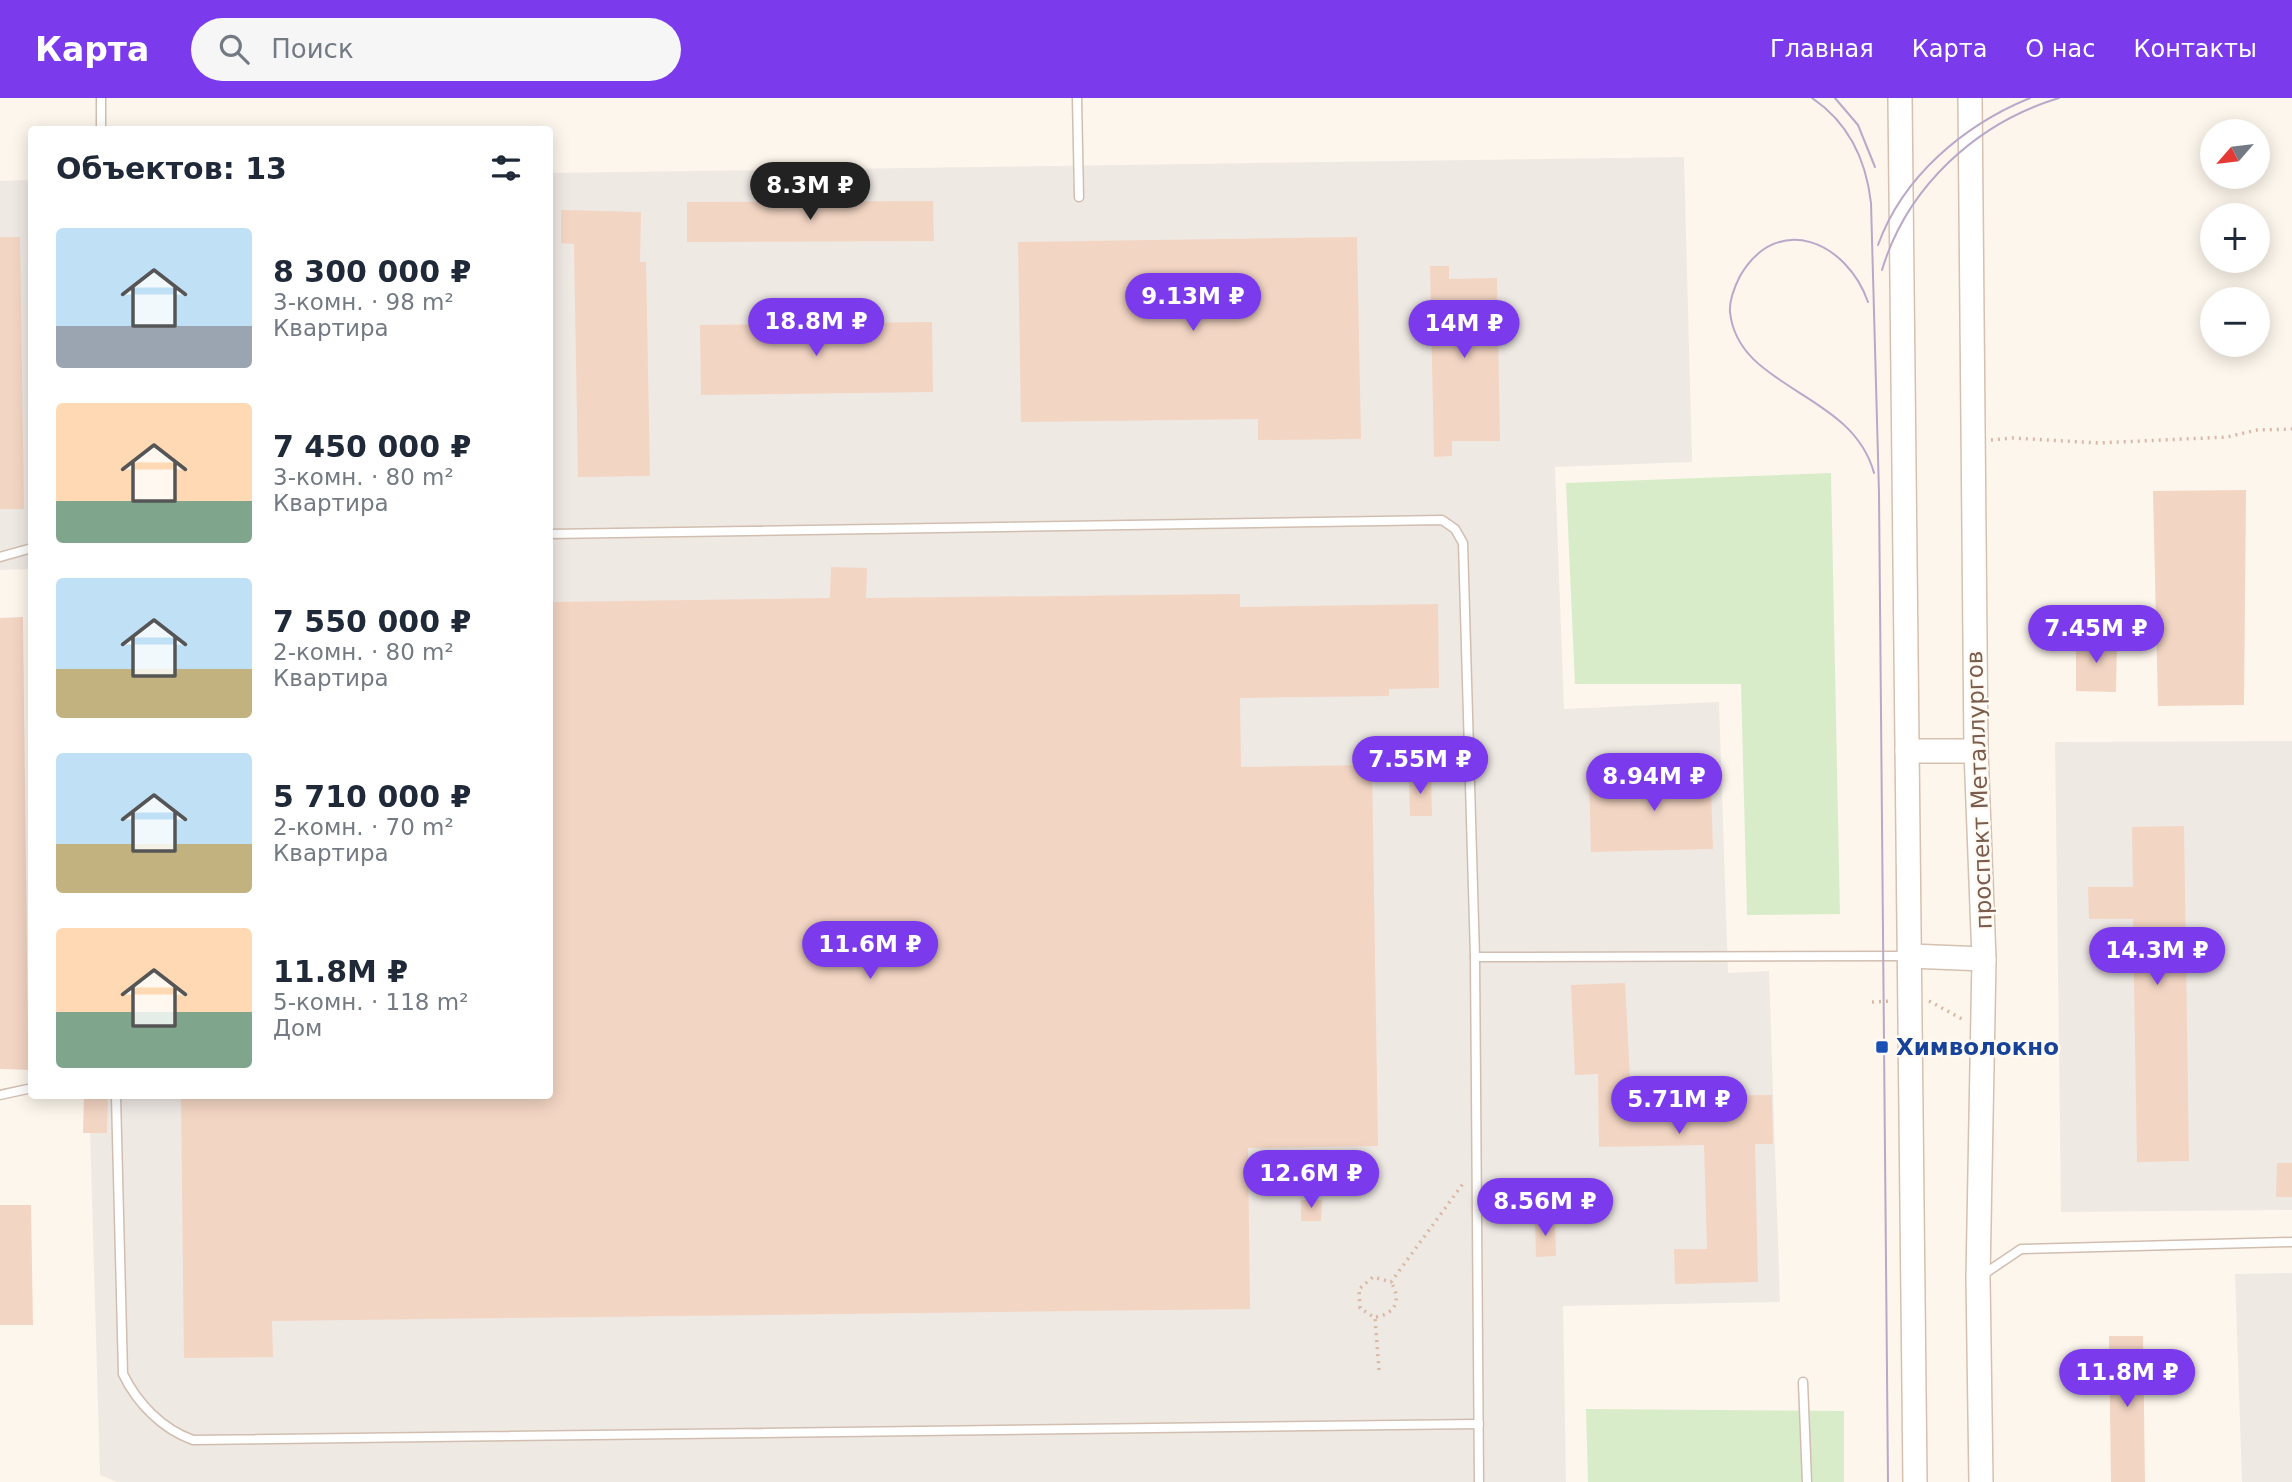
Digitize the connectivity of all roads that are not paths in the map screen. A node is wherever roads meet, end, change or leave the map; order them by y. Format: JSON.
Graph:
{"nodes":[{"id":1,"x":101,"y":98,"type":"edge"},
{"id":2,"x":1077,"y":98,"type":"edge"},
{"id":3,"x":1900,"y":98,"type":"edge"},
{"id":4,"x":1970,"y":98,"type":"edge"},
{"id":5,"x":101,"y":126,"type":"edge"},
{"id":6,"x":1079,"y":197,"type":"dead end"},
{"id":7,"x":553,"y":534,"type":"edge"},
{"id":8,"x":28,"y":549,"type":"edge"},
{"id":9,"x":0,"y":557,"type":"edge"},
{"id":10,"x":1907,"y":751,"type":"junction"},
{"id":11,"x":1976,"y":751,"type":"junction"},
{"id":12,"x":1910,"y":956,"type":"junction"},
{"id":13,"x":1475,"y":957,"type":"junction"},
{"id":14,"x":1984,"y":959,"type":"junction"},
{"id":15,"x":28,"y":1089,"type":"edge"},
{"id":16,"x":0,"y":1095,"type":"edge"},
{"id":17,"x":116,"y":1099,"type":"edge"},
{"id":18,"x":2292,"y":1242,"type":"edge"},
{"id":19,"x":1978,"y":1278,"type":"junction"},
{"id":20,"x":1803,"y":1382,"type":"dead end"},
{"id":21,"x":1479,"y":1424,"type":"junction"},
{"id":22,"x":1479,"y":1482,"type":"edge"},
{"id":23,"x":1807,"y":1482,"type":"edge"},
{"id":24,"x":1915,"y":1482,"type":"edge"},
{"id":25,"x":1981,"y":1482,"type":"edge"}],
"edges":[{"from":1,"to":5,"type":"lane"},
{"from":2,"to":6,"type":"lane"},
{"from":3,"to":10,"type":"street"},
{"from":4,"to":11,"type":"street","name":"проспект Металлургов"},
{"from":7,"to":13,"type":"lane"},
{"from":8,"to":9,"type":"lane"},
{"from":10,"to":11,"type":"street"},
{"from":10,"to":12,"type":"street"},
{"from":11,"to":14,"type":"street","name":"проспект Металлургов"},
{"from":12,"to":13,"type":"lane"},
{"from":12,"to":14,"type":"street"},
{"from":12,"to":24,"type":"street"},
{"from":13,"to":21,"type":"lane"},
{"from":14,"to":19,"type":"street","name":"проспект Металлургов"},
{"from":15,"to":16,"type":"lane"},
{"from":17,"to":21,"type":"lane"},
{"from":18,"to":19,"type":"lane"},
{"from":19,"to":25,"type":"street","name":"проспект Металлургов"},
{"from":20,"to":23,"type":"lane"},
{"from":21,"to":22,"type":"lane"}]}
